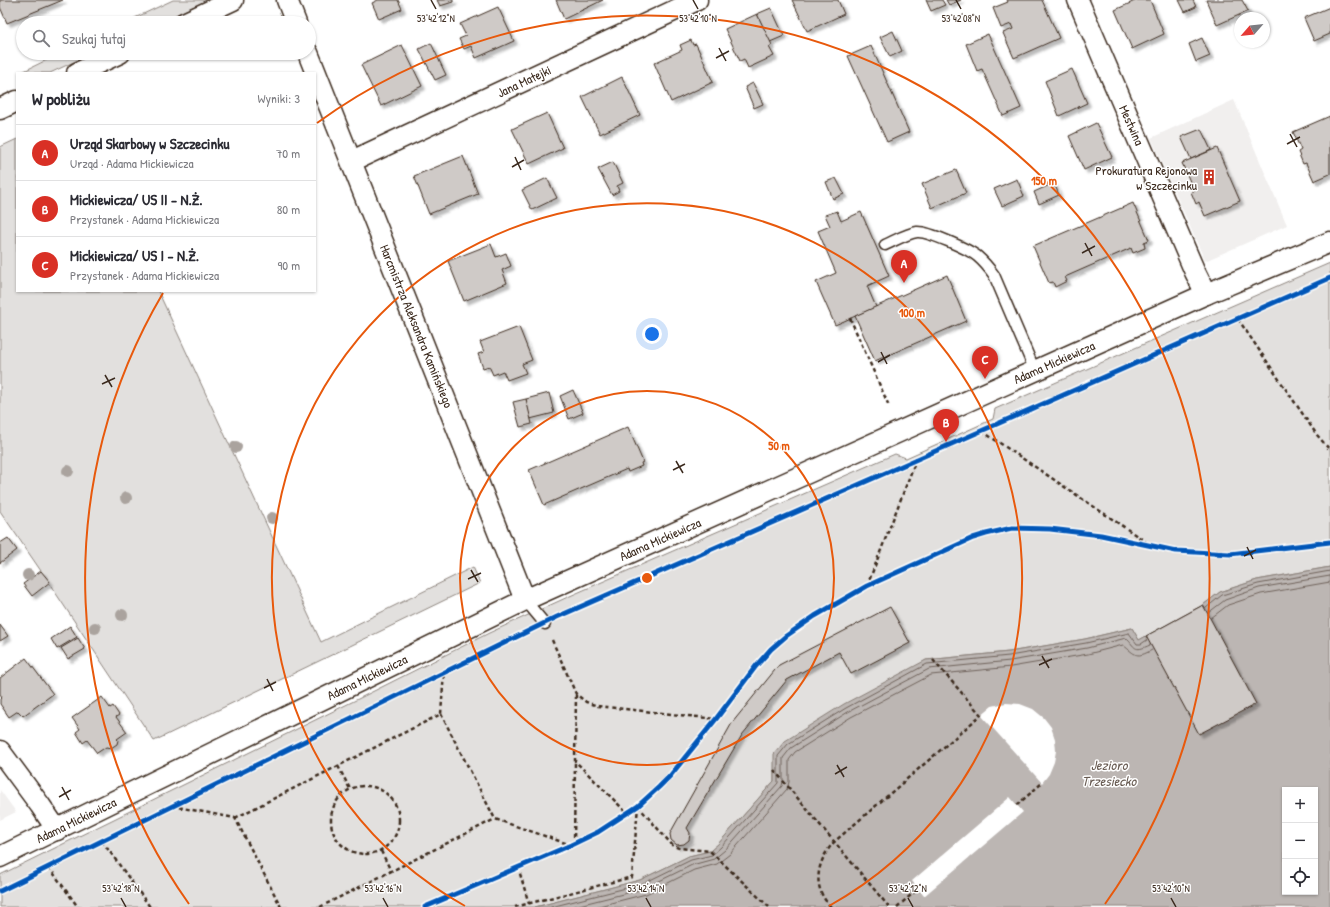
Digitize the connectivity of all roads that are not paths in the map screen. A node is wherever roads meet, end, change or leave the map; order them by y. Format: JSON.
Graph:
{"nodes":[{"id":1,"x":233,"y":0,"type":"edge"},
{"id":2,"x":287,"y":0,"type":"edge"},
{"id":3,"x":697,"y":0,"type":"edge"},
{"id":4,"x":1078,"y":0,"type":"edge"},
{"id":5,"x":199,"y":16,"type":"edge"},
{"id":6,"x":293,"y":16,"type":"edge"},
{"id":7,"x":105,"y":60,"type":"edge"},
{"id":8,"x":311,"y":60,"type":"edge"},
{"id":9,"x":79,"y":72,"type":"edge"},
{"id":10,"x":316,"y":72,"type":"edge"},
{"id":11,"x":316,"y":73,"type":"edge"},
{"id":12,"x":16,"y":101,"type":"edge"},
{"id":13,"x":0,"y":109,"type":"edge"},
{"id":14,"x":352,"y":161,"type":"junction"},
{"id":15,"x":1330,"y":242,"type":"edge"},
{"id":16,"x":885,"y":245,"type":"dead end"},
{"id":17,"x":1206,"y":294,"type":"junction"},
{"id":18,"x":1035,"y":371,"type":"junction"},
{"id":19,"x":525,"y":600,"type":"junction"},
{"id":20,"x":545,"y":624,"type":"road end"},
{"id":21,"x":0,"y":751,"type":"edge"},
{"id":22,"x":57,"y":830,"type":"junction"},
{"id":23,"x":0,"y":857,"type":"edge"}],
"edges":[{"from":1,"to":5,"type":"street"},
{"from":2,"to":6,"type":"street"},
{"from":3,"to":14,"type":"street","name":"Jana Matejki"},
{"from":4,"to":17,"type":"street","name":"Mestwina"},
{"from":7,"to":9,"type":"street"},
{"from":8,"to":10,"type":"street","name":"Harcmistrza Aleksandra Kamińskiego"},
{"from":11,"to":14,"type":"street","name":"Harcmistrza Aleksandra Kamińskiego"},
{"from":12,"to":13,"type":"street"},
{"from":14,"to":19,"type":"street","name":"Harcmistrza Aleksandra Kamińskiego"},
{"from":15,"to":17,"type":"street","name":"Adama Mickiewicza"},
{"from":16,"to":18,"type":"lane"},
{"from":17,"to":18,"type":"street","name":"Adama Mickiewicza"},
{"from":18,"to":19,"type":"street","name":"Adama Mickiewicza"},
{"from":19,"to":20,"type":"lane"},
{"from":19,"to":22,"type":"street","name":"Adama Mickiewicza"},
{"from":21,"to":22,"type":"street"},
{"from":22,"to":23,"type":"street","name":"Adama Mickiewicza"}]}
